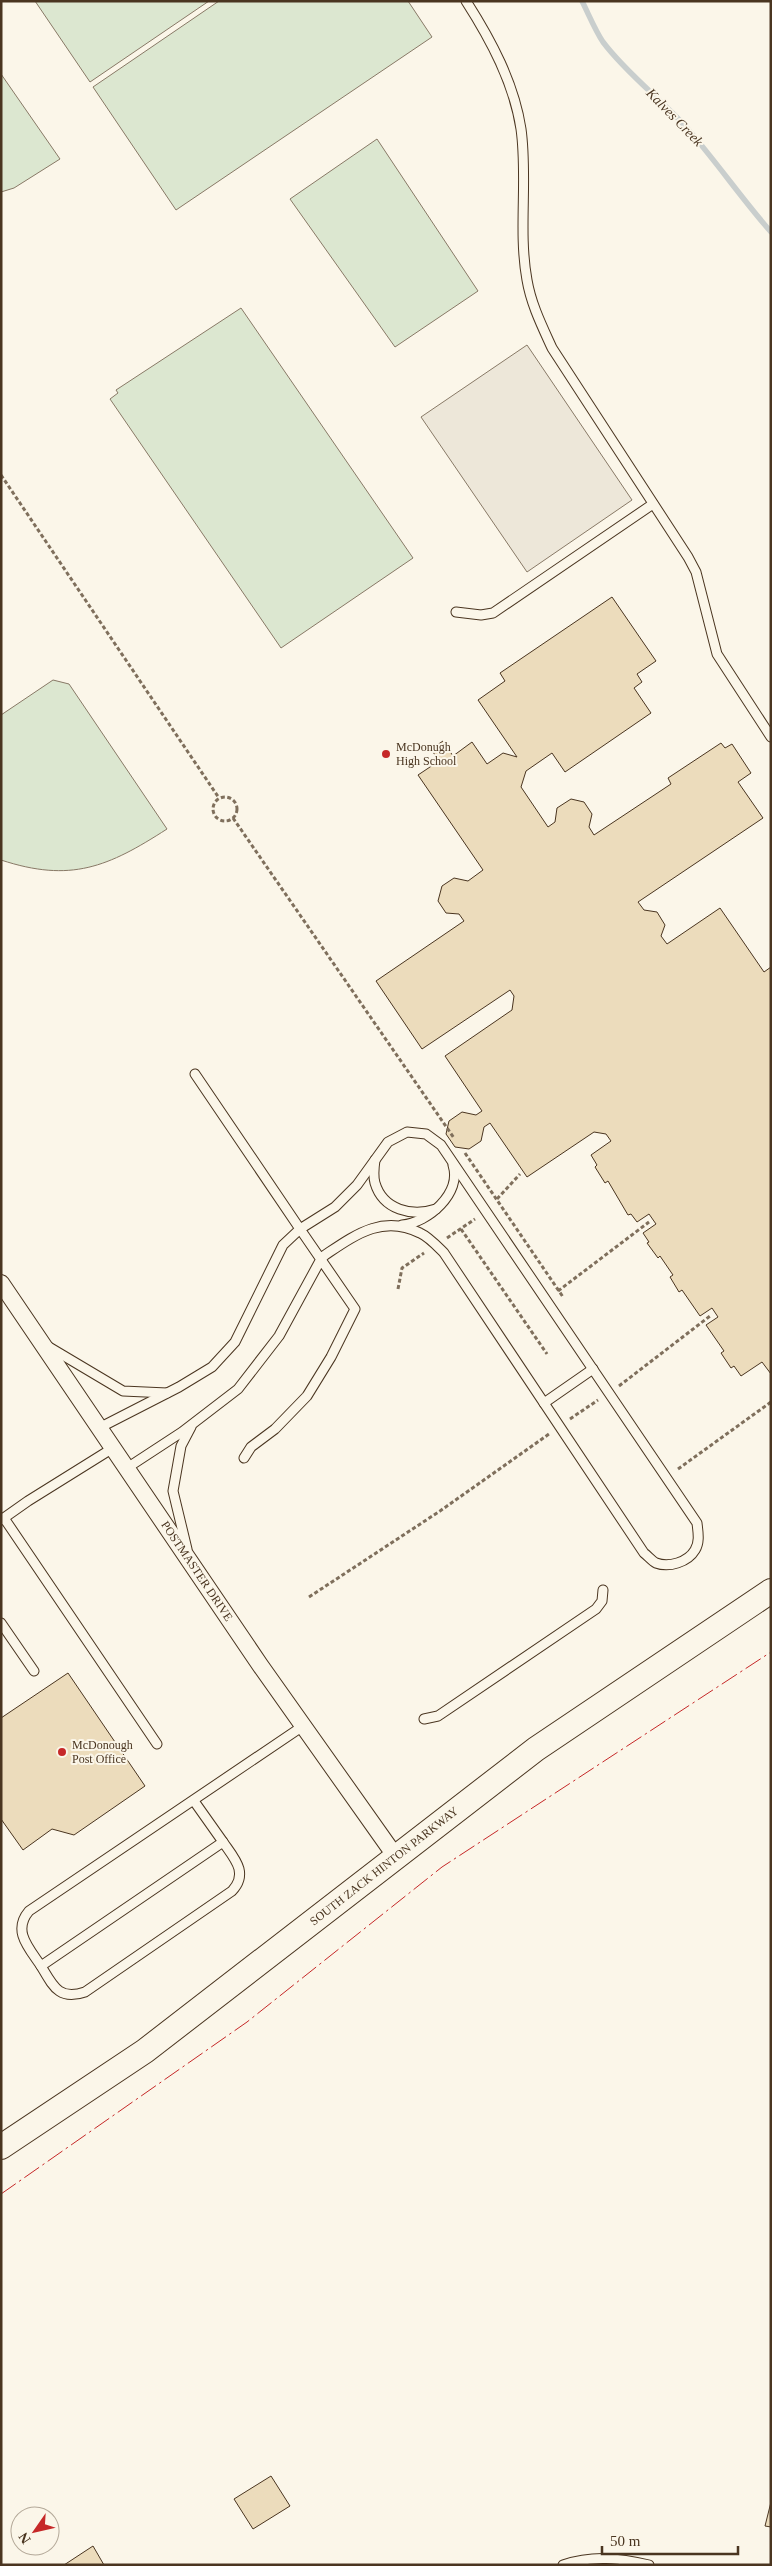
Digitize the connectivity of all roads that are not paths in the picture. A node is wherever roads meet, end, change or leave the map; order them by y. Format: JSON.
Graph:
{"nodes":[{"id":1,"x":466,"y":1,"type":"edge"},
{"id":2,"x":654,"y":504,"type":"junction"},
{"id":3,"x":456,"y":612,"type":"dead end"},
{"id":4,"x":771,"y":737,"type":"edge"},
{"id":5,"x":195,"y":1074,"type":"dead end"},
{"id":6,"x":375,"y":1159,"type":"junction"},
{"id":7,"x":452,"y":1162,"type":"junction"},
{"id":8,"x":392,"y":1206,"type":"junction"},
{"id":9,"x":436,"y":1209,"type":"junction"},
{"id":10,"x":411,"y":1224,"type":"junction"},
{"id":11,"x":399,"y":1226,"type":"junction"},
{"id":12,"x":300,"y":1229,"type":"junction"},
{"id":13,"x":421,"y":1233,"type":"junction"},
{"id":14,"x":321,"y":1259,"type":"junction"},
{"id":15,"x":1,"y":1283,"type":"edge"},
{"id":16,"x":41,"y":1342,"type":"junction"},
{"id":17,"x":593,"y":1369,"type":"junction"},
{"id":18,"x":167,"y":1394,"type":"junction"},
{"id":19,"x":544,"y":1403,"type":"junction"},
{"id":20,"x":193,"y":1424,"type":"junction"},
{"id":21,"x":99,"y":1428,"type":"junction"},
{"id":22,"x":113,"y":1448,"type":"junction"},
{"id":23,"x":244,"y":1458,"type":"dead end"},
{"id":24,"x":127,"y":1468,"type":"junction"},
{"id":25,"x":2,"y":1519,"type":"edge"},
{"id":26,"x":190,"y":1561,"type":"junction"},
{"id":27,"x":603,"y":1590,"type":"dead end"},
{"id":28,"x":771,"y":1591,"type":"edge"},
{"id":29,"x":1,"y":1623,"type":"edge"},
{"id":30,"x":34,"y":1671,"type":"dead end"},
{"id":31,"x":424,"y":1719,"type":"dead end"},
{"id":32,"x":303,"y":1726,"type":"junction"},
{"id":33,"x":157,"y":1744,"type":"dead end"},
{"id":34,"x":194,"y":1801,"type":"junction"},
{"id":35,"x":223,"y":1842,"type":"junction"},
{"id":36,"x":396,"y":1857,"type":"junction"},
{"id":37,"x":41,"y":1966,"type":"junction"},
{"id":38,"x":1,"y":2147,"type":"edge"},
{"id":39,"x":581,"y":2562,"type":"edge"},
{"id":40,"x":563,"y":2565,"type":"edge"},
{"id":41,"x":649,"y":2565,"type":"edge"}],
"edges":[{"from":1,"to":2,"type":"lane"},
{"from":2,"to":3,"type":"lane"},
{"from":2,"to":4,"type":"lane"},
{"from":5,"to":12,"type":"lane"},
{"from":6,"to":7,"type":"lane"},
{"from":6,"to":8,"type":"lane"},
{"from":6,"to":12,"type":"lane"},
{"from":7,"to":9,"type":"lane"},
{"from":7,"to":17,"type":"lane"},
{"from":8,"to":9,"type":"lane"},
{"from":8,"to":10,"type":"lane"},
{"from":9,"to":10,"type":"lane"},
{"from":10,"to":11,"type":"lane"},
{"from":10,"to":13,"type":"lane"},
{"from":11,"to":13,"type":"lane"},
{"from":11,"to":14,"type":"lane"},
{"from":12,"to":14,"type":"lane"},
{"from":12,"to":18,"type":"lane"},
{"from":13,"to":19,"type":"lane"},
{"from":14,"to":20,"type":"lane"},
{"from":14,"to":23,"type":"lane"},
{"from":15,"to":16,"type":"street","name":"POSTMASTER DRIVE"},
{"from":16,"to":18,"type":"lane"},
{"from":16,"to":21,"type":"street","name":"POSTMASTER DRIVE"},
{"from":17,"to":19,"type":"lane"},
{"from":17,"to":19,"type":"lane"},
{"from":18,"to":21,"type":"lane"},
{"from":20,"to":24,"type":"lane"},
{"from":20,"to":26,"type":"lane"},
{"from":21,"to":22,"type":"street","name":"POSTMASTER DRIVE"},
{"from":22,"to":24,"type":"street","name":"POSTMASTER DRIVE"},
{"from":22,"to":25,"type":"lane"},
{"from":24,"to":26,"type":"street","name":"POSTMASTER DRIVE"},
{"from":25,"to":33,"type":"lane"},
{"from":26,"to":32,"type":"street","name":"POSTMASTER DRIVE"},
{"from":27,"to":31,"type":"lane"},
{"from":28,"to":36,"type":"main road","name":"SOUTH ZACK HINTON PARKWAY"},
{"from":29,"to":30,"type":"lane"},
{"from":32,"to":34,"type":"lane"},
{"from":32,"to":36,"type":"street","name":"POSTMASTER DRIVE"},
{"from":34,"to":35,"type":"lane"},
{"from":34,"to":37,"type":"lane"},
{"from":35,"to":37,"type":"lane"},
{"from":35,"to":37,"type":"lane"},
{"from":36,"to":38,"type":"main road","name":"SOUTH ZACK HINTON PARKWAY"},
{"from":39,"to":40,"type":"lane"},
{"from":39,"to":41,"type":"lane"}]}
